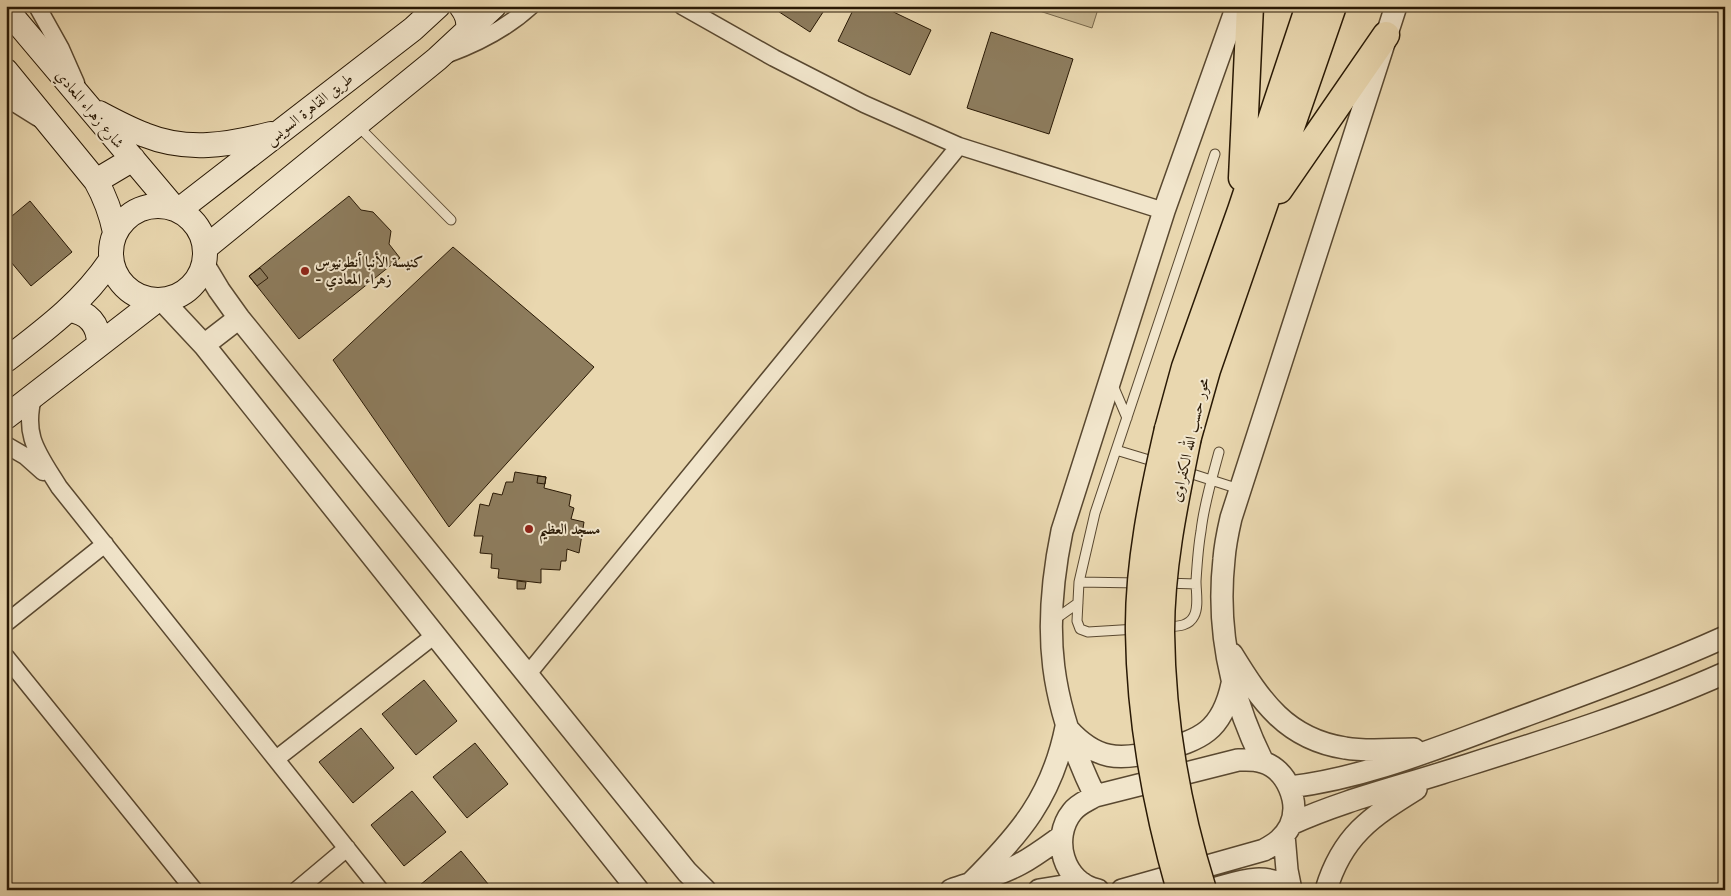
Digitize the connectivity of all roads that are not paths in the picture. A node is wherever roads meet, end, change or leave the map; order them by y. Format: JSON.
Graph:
{"nodes":[{"id":1,"x":37,"y":6,"type":"edge"},
{"id":2,"x":438,"y":6,"type":"edge"},
{"id":3,"x":461,"y":6,"type":"edge"},
{"id":4,"x":494,"y":6,"type":"edge"},
{"id":5,"x":531,"y":6,"type":"edge"},
{"id":6,"x":682,"y":6,"type":"edge"},
{"id":7,"x":1236,"y":6,"type":"edge"},
{"id":8,"x":1250,"y":6,"type":"edge"},
{"id":9,"x":1309,"y":6,"type":"edge"},
{"id":10,"x":1333,"y":6,"type":"edge"},
{"id":11,"x":1396,"y":6,"type":"edge"},
{"id":12,"x":6,"y":9,"type":"edge"},
{"id":13,"x":468,"y":30,"type":"junction"},
{"id":14,"x":1386,"y":35,"type":"junction"},
{"id":15,"x":437,"y":59,"type":"junction"},
{"id":16,"x":6,"y":71,"type":"edge"},
{"id":17,"x":6,"y":98,"type":"edge"},
{"id":18,"x":86,"y":105,"type":"junction"},
{"id":19,"x":356,"y":124,"type":"junction"},
{"id":20,"x":52,"y":126,"type":"junction"},
{"id":21,"x":280,"y":132,"type":"junction"},
{"id":22,"x":959,"y":146,"type":"junction"},
{"id":23,"x":1215,"y":154,"type":"dead end"},
{"id":24,"x":133,"y":159,"type":"junction"},
{"id":25,"x":96,"y":181,"type":"junction"},
{"id":26,"x":177,"y":209,"type":"junction"},
{"id":27,"x":1164,"y":211,"type":"junction"},
{"id":28,"x":1251,"y":212,"type":"junction"},
{"id":29,"x":451,"y":220,"type":"dead end"},
{"id":30,"x":115,"y":232,"type":"junction"},
{"id":31,"x":204,"y":256,"type":"junction"},
{"id":32,"x":110,"y":260,"type":"junction"},
{"id":33,"x":159,"y":300,"type":"junction"},
{"id":34,"x":69,"y":310,"type":"junction"},
{"id":35,"x":239,"y":318,"type":"junction"},
{"id":36,"x":99,"y":344,"type":"junction"},
{"id":37,"x":204,"y":345,"type":"junction"},
{"id":38,"x":6,"y":360,"type":"edge"},
{"id":39,"x":1111,"y":381,"type":"junction"},
{"id":40,"x":34,"y":394,"type":"junction"},
{"id":41,"x":6,"y":417,"type":"edge"},
{"id":42,"x":1127,"y":418,"type":"junction"},
{"id":43,"x":1178,"y":433,"type":"junction"},
{"id":44,"x":6,"y":445,"type":"edge"},
{"id":45,"x":1116,"y":450,"type":"junction"},
{"id":46,"x":1219,"y":452,"type":"dead end"},
{"id":47,"x":1212,"y":480,"type":"junction"},
{"id":48,"x":59,"y":488,"type":"junction"},
{"id":49,"x":1239,"y":489,"type":"junction"},
{"id":50,"x":105,"y":544,"type":"junction"},
{"id":51,"x":1079,"y":582,"type":"junction"},
{"id":52,"x":1148,"y":583,"type":"dead end"},
{"id":53,"x":1157,"y":583,"type":"dead end"},
{"id":54,"x":1196,"y":584,"type":"junction"},
{"id":55,"x":1078,"y":603,"type":"junction"},
{"id":56,"x":6,"y":623,"type":"edge"},
{"id":57,"x":1051,"y":623,"type":"junction"},
{"id":58,"x":435,"y":635,"type":"junction"},
{"id":59,"x":1725,"y":637,"type":"edge"},
{"id":60,"x":1225,"y":643,"type":"junction"},
{"id":61,"x":6,"y":657,"type":"edge"},
{"id":62,"x":1725,"y":673,"type":"edge"},
{"id":63,"x":528,"y":674,"type":"junction"},
{"id":64,"x":1232,"y":684,"type":"junction"},
{"id":65,"x":1066,"y":727,"type":"junction"},
{"id":66,"x":1434,"y":749,"type":"junction"},
{"id":67,"x":276,"y":758,"type":"junction"},
{"id":68,"x":1263,"y":762,"type":"junction"},
{"id":69,"x":1442,"y":773,"type":"junction"},
{"id":70,"x":1290,"y":787,"type":"junction"},
{"id":71,"x":1095,"y":796,"type":"junction"},
{"id":72,"x":1288,"y":830,"type":"junction"},
{"id":73,"x":1062,"y":836,"type":"junction"},
{"id":74,"x":347,"y":848,"type":"junction"},
{"id":75,"x":971,"y":883,"type":"junction"},
{"id":76,"x":695,"y":886,"type":"edge"},
{"id":77,"x":1090,"y":886,"type":"edge"},
{"id":78,"x":1290,"y":889,"type":"edge"},
{"id":79,"x":194,"y":890,"type":"edge"},
{"id":80,"x":297,"y":890,"type":"edge"},
{"id":81,"x":380,"y":890,"type":"edge"},
{"id":82,"x":638,"y":890,"type":"edge"},
{"id":83,"x":950,"y":890,"type":"edge"},
{"id":84,"x":1039,"y":890,"type":"edge"},
{"id":85,"x":1122,"y":890,"type":"edge"},
{"id":86,"x":1180,"y":890,"type":"edge"},
{"id":87,"x":1203,"y":890,"type":"edge"},
{"id":88,"x":1210,"y":890,"type":"edge"},
{"id":89,"x":1326,"y":890,"type":"edge"}],
"edges":[{"from":1,"to":18,"type":"street"},
{"from":2,"to":21,"type":"main road","name":"طريق القاهرة السويس"},
{"from":3,"to":13,"type":"main road"},
{"from":4,"to":13,"type":"main road"},
{"from":5,"to":15,"type":"street"},
{"from":6,"to":22,"type":"street"},
{"from":7,"to":27,"type":"street"},
{"from":8,"to":28,"type":"main road"},
{"from":9,"to":28,"type":"main road","name":"محور حسب الله الكفراوى"},
{"from":10,"to":28,"type":"main road","name":"محور حسب الله الكفراوى"},
{"from":11,"to":14,"type":"street"},
{"from":12,"to":18,"type":"main road","name":"شارع زهراء المعادي"},
{"from":13,"to":15,"type":"main road"},
{"from":14,"to":28,"type":"main road"},
{"from":14,"to":49,"type":"street"},
{"from":15,"to":19,"type":"main road"},
{"from":16,"to":20,"type":"main road"},
{"from":17,"to":20,"type":"street"},
{"from":18,"to":21,"type":"main road"},
{"from":18,"to":24,"type":"main road","name":"شارع زهراء المعادي"},
{"from":19,"to":29,"type":"lane"},
{"from":19,"to":31,"type":"main road"},
{"from":20,"to":25,"type":"main road"},
{"from":21,"to":26,"type":"main road","name":"طريق القاهرة السويس"},
{"from":22,"to":27,"type":"street"},
{"from":22,"to":63,"type":"street"},
{"from":23,"to":42,"type":"lane"},
{"from":24,"to":25,"type":"main road"},
{"from":24,"to":26,"type":"main road","name":"شارع زهراء المعادي"},
{"from":25,"to":30,"type":"main road"},
{"from":26,"to":30,"type":"main road"},
{"from":26,"to":31,"type":"main road"},
{"from":27,"to":39,"type":"street"},
{"from":28,"to":43,"type":"main road","name":"محور حسب الله الكفراوى"},
{"from":30,"to":32,"type":"main road"},
{"from":31,"to":33,"type":"main road"},
{"from":31,"to":35,"type":"street"},
{"from":32,"to":33,"type":"main road"},
{"from":32,"to":34,"type":"main road"},
{"from":33,"to":36,"type":"main road"},
{"from":33,"to":37,"type":"street"},
{"from":34,"to":36,"type":"main road"},
{"from":34,"to":38,"type":"main road"},
{"from":35,"to":37,"type":"street"},
{"from":35,"to":63,"type":"street"},
{"from":36,"to":40,"type":"main road"},
{"from":37,"to":58,"type":"street"},
{"from":39,"to":42,"type":"lane"},
{"from":39,"to":57,"type":"street"},
{"from":40,"to":41,"type":"main road"},
{"from":40,"to":48,"type":"street"},
{"from":42,"to":45,"type":"lane"},
{"from":43,"to":86,"type":"main road","name":"محور حسب الله الكفراوى","bridge":true},
{"from":43,"to":87,"type":"main road","name":"محور حسب الله الكفراوى","bridge":true},
{"from":44,"to":48,"type":"street"},
{"from":45,"to":47,"type":"lane"},
{"from":45,"to":51,"type":"lane"},
{"from":46,"to":47,"type":"lane"},
{"from":47,"to":49,"type":"lane"},
{"from":47,"to":54,"type":"lane"},
{"from":48,"to":50,"type":"street"},
{"from":49,"to":60,"type":"street"},
{"from":50,"to":56,"type":"street"},
{"from":50,"to":67,"type":"street"},
{"from":51,"to":52,"type":"lane"},
{"from":51,"to":55,"type":"lane"},
{"from":53,"to":54,"type":"lane"},
{"from":54,"to":55,"type":"lane"},
{"from":55,"to":57,"type":"lane"},
{"from":57,"to":65,"type":"street"},
{"from":58,"to":67,"type":"street"},
{"from":58,"to":82,"type":"street"},
{"from":59,"to":66,"type":"street"},
{"from":60,"to":64,"type":"street"},
{"from":60,"to":66,"type":"street"},
{"from":61,"to":79,"type":"street"},
{"from":62,"to":69,"type":"street"},
{"from":63,"to":76,"type":"street"},
{"from":64,"to":65,"type":"street"},
{"from":64,"to":68,"type":"street"},
{"from":65,"to":71,"type":"street"},
{"from":65,"to":75,"type":"street"},
{"from":66,"to":70,"type":"street"},
{"from":67,"to":74,"type":"street"},
{"from":68,"to":70,"type":"street"},
{"from":68,"to":71,"type":"street"},
{"from":69,"to":72,"type":"street"},
{"from":69,"to":89,"type":"street"},
{"from":70,"to":72,"type":"street"},
{"from":71,"to":73,"type":"street"},
{"from":72,"to":78,"type":"street"},
{"from":72,"to":85,"type":"street"},
{"from":73,"to":75,"type":"street"},
{"from":73,"to":77,"type":"street"},
{"from":74,"to":80,"type":"street"},
{"from":74,"to":81,"type":"street"},
{"from":75,"to":83,"type":"street"},
{"from":77,"to":84,"type":"street"},
{"from":78,"to":88,"type":"street"}]}
